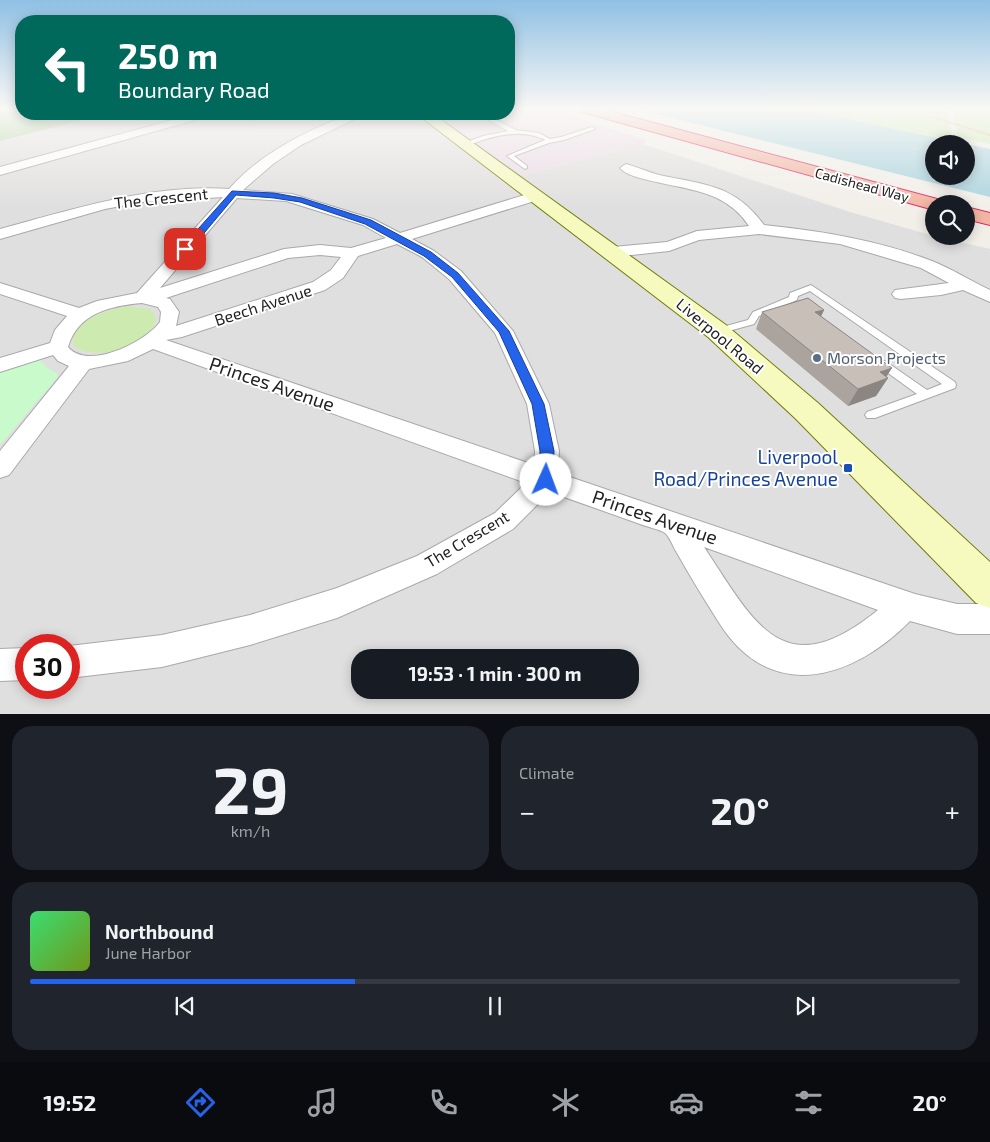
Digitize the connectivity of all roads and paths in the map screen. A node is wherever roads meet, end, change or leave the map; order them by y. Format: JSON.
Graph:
{"nodes":[{"id":1,"x":102,"y":142,"type":"edge"},
{"id":2,"x":296,"y":142,"type":"edge"},
{"id":3,"x":471,"y":142,"type":"edge"},
{"id":4,"x":545,"y":142,"type":"edge"},
{"id":5,"x":709,"y":142,"type":"edge"},
{"id":6,"x":466,"y":144,"type":"joint"},
{"id":7,"x":524,"y":167,"type":"dead end"},
{"id":8,"x":0,"y":171,"type":"edge"},
{"id":9,"x":631,"y":173,"type":"dead end"},
{"id":10,"x":234,"y":193,"type":"junction"},
{"id":11,"x":536,"y":196,"type":"junction"},
{"id":12,"x":925,"y":202,"type":"edge"},
{"id":13,"x":975,"y":215,"type":"edge"},
{"id":14,"x":990,"y":219,"type":"edge"},
{"id":15,"x":759,"y":229,"type":"junction"},
{"id":16,"x":0,"y":234,"type":"edge"},
{"id":17,"x":400,"y":238,"type":"junction"},
{"id":18,"x":669,"y":246,"type":"junction"},
{"id":19,"x":613,"y":252,"type":"junction"},
{"id":20,"x":352,"y":253,"type":"junction"},
{"id":21,"x":635,"y":269,"type":"junction"},
{"id":22,"x":967,"y":284,"type":"junction"},
{"id":23,"x":0,"y":288,"type":"edge"},
{"id":24,"x":901,"y":293,"type":"dead end"},
{"id":25,"x":990,"y":297,"type":"edge"},
{"id":26,"x":147,"y":298,"type":"junction"},
{"id":27,"x":81,"y":315,"type":"junction"},
{"id":28,"x":717,"y":331,"type":"junction"},
{"id":29,"x":156,"y":338,"type":"junction"},
{"id":30,"x":58,"y":347,"type":"junction"},
{"id":31,"x":871,"y":355,"type":"edge"},
{"id":32,"x":84,"y":362,"type":"junction"},
{"id":33,"x":0,"y":365,"type":"edge"},
{"id":34,"x":925,"y":394,"type":"junction"},
{"id":35,"x":871,"y":415,"type":"dead end"},
{"id":36,"x":0,"y":468,"type":"edge"},
{"id":37,"x":546,"y":480,"type":"junction"},
{"id":38,"x":674,"y":523,"type":"junction"},
{"id":39,"x":990,"y":589,"type":"edge"},
{"id":40,"x":905,"y":605,"type":"junction"},
{"id":41,"x":990,"y":619,"type":"edge"},
{"id":42,"x":80,"y":661,"type":"edge"},
{"id":43,"x":15,"y":664,"type":"edge"},
{"id":44,"x":0,"y":665,"type":"edge"}],
"edges":[{"from":1,"to":8,"type":"street"},
{"from":2,"to":10,"type":"street"},
{"from":3,"to":6,"type":"lane"},
{"from":4,"to":7,"type":"lane"},
{"from":5,"to":12,"type":"highway","name":"Cadishead Way"},
{"from":6,"to":11,"type":"main road","name":"Liverpool Road"},
{"from":9,"to":15,"type":"street"},
{"from":10,"to":16,"type":"street","name":"The Crescent"},
{"from":10,"to":17,"type":"street","name":"The Crescent"},
{"from":10,"to":26,"type":"street"},
{"from":11,"to":17,"type":"street"},
{"from":11,"to":19,"type":"main road","name":"Liverpool Road"},
{"from":13,"to":14,"type":"highway"},
{"from":15,"to":18,"type":"street"},
{"from":15,"to":22,"type":"street"},
{"from":17,"to":20,"type":"street"},
{"from":17,"to":37,"type":"street","name":"The Crescent"},
{"from":18,"to":19,"type":"street"},
{"from":18,"to":21,"type":"street"},
{"from":19,"to":21,"type":"main road","name":"Liverpool Road"},
{"from":20,"to":26,"type":"street"},
{"from":20,"to":29,"type":"street","name":"Beech Avenue"},
{"from":21,"to":28,"type":"main road","name":"Liverpool Road"},
{"from":22,"to":24,"type":"street"},
{"from":22,"to":25,"type":"street"},
{"from":23,"to":27,"type":"street"},
{"from":26,"to":27,"type":"street"},
{"from":26,"to":29,"type":"street"},
{"from":27,"to":30,"type":"street"},
{"from":28,"to":34,"type":"lane"},
{"from":28,"to":39,"type":"main road","name":"Liverpool Road"},
{"from":29,"to":32,"type":"street","name":"Beech Avenue"},
{"from":29,"to":37,"type":"street","name":"Princes Avenue"},
{"from":30,"to":32,"type":"street"},
{"from":30,"to":33,"type":"street"},
{"from":31,"to":34,"type":"lane"},
{"from":32,"to":36,"type":"street"},
{"from":34,"to":35,"type":"lane"},
{"from":37,"to":38,"type":"street","name":"Princes Avenue"},
{"from":37,"to":42,"type":"street","name":"The Crescent"},
{"from":38,"to":40,"type":"street","name":"Princes Avenue"},
{"from":38,"to":40,"type":"street"},
{"from":40,"to":41,"type":"street","name":"Princes Avenue"},
{"from":43,"to":44,"type":"street"}]}
